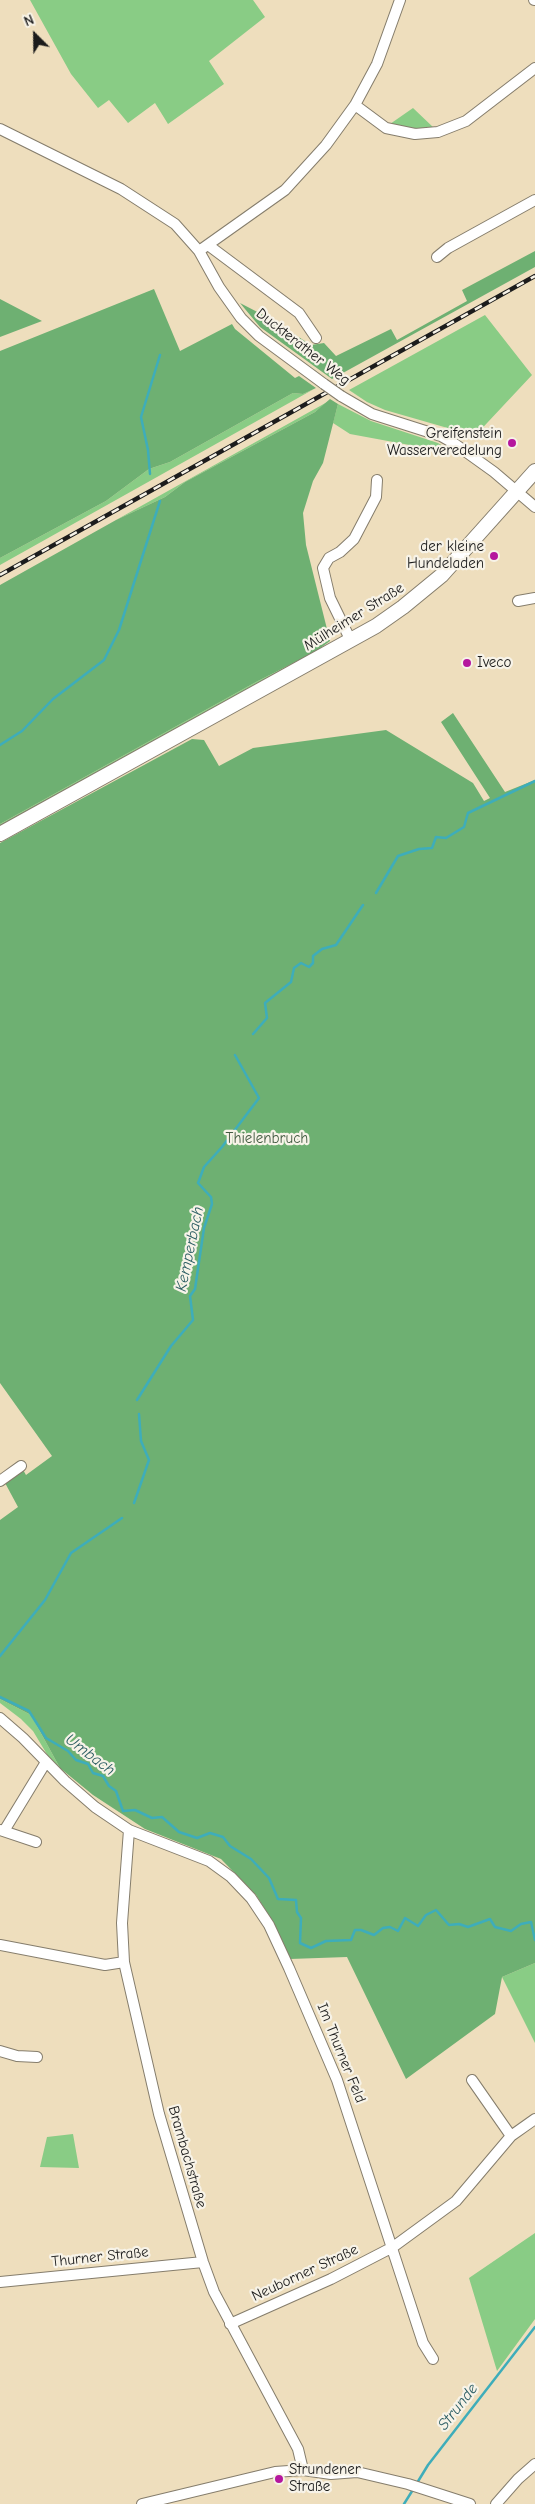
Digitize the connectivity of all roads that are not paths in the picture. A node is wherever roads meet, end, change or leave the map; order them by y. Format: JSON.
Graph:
{"nodes":[{"id":1,"x":400,"y":0,"type":"edge"},
{"id":2,"x":535,"y":68,"type":"edge"},
{"id":3,"x":355,"y":105,"type":"junction"},
{"id":4,"x":0,"y":129,"type":"edge"},
{"id":5,"x":535,"y":200,"type":"edge"},
{"id":6,"x":204,"y":248,"type":"junction"},
{"id":7,"x":437,"y":257,"type":"dead end"},
{"id":8,"x":316,"y":338,"type":"dead end"},
{"id":9,"x":535,"y":471,"type":"edge"},
{"id":10,"x":377,"y":480,"type":"dead end"},
{"id":11,"x":517,"y":492,"type":"junction"},
{"id":12,"x":535,"y":507,"type":"edge"},
{"id":13,"x":535,"y":598,"type":"edge"},
{"id":14,"x":518,"y":601,"type":"dead end"},
{"id":15,"x":351,"y":641,"type":"junction"},
{"id":16,"x":0,"y":834,"type":"edge"},
{"id":17,"x":21,"y":1466,"type":"dead end"},
{"id":18,"x":0,"y":1481,"type":"edge"},
{"id":19,"x":0,"y":1718,"type":"edge"},
{"id":20,"x":46,"y":1762,"type":"junction"},
{"id":21,"x":2,"y":1830,"type":"edge"},
{"id":22,"x":129,"y":1830,"type":"junction"},
{"id":23,"x":36,"y":1842,"type":"dead end"},
{"id":24,"x":0,"y":1945,"type":"edge"},
{"id":25,"x":124,"y":1962,"type":"junction"},
{"id":26,"x":0,"y":2051,"type":"edge"},
{"id":27,"x":37,"y":2057,"type":"dead end"},
{"id":28,"x":472,"y":2080,"type":"dead end"},
{"id":29,"x":535,"y":2119,"type":"edge"},
{"id":30,"x":511,"y":2136,"type":"junction"},
{"id":31,"x":392,"y":2247,"type":"junction"},
{"id":32,"x":202,"y":2262,"type":"junction"},
{"id":33,"x":0,"y":2282,"type":"edge"},
{"id":34,"x":230,"y":2324,"type":"junction"},
{"id":35,"x":433,"y":2359,"type":"dead end"},
{"id":36,"x":535,"y":2464,"type":"edge"},
{"id":37,"x":303,"y":2470,"type":"junction"},
{"id":38,"x":497,"y":2501,"type":"edge"},
{"id":39,"x":142,"y":2504,"type":"edge"},
{"id":40,"x":470,"y":2504,"type":"edge"},
{"id":41,"x":489,"y":2504,"type":"edge"}],
"edges":[{"from":1,"to":3,"type":"street"},
{"from":2,"to":3,"type":"street"},
{"from":3,"to":6,"type":"street"},
{"from":4,"to":6,"type":"street","name":"Duckterather Weg"},
{"from":5,"to":7,"type":"street"},
{"from":6,"to":8,"type":"street","name":"Duckterather Weg"},
{"from":6,"to":11,"type":"street","name":"Duckterather Weg","bridge":true},
{"from":9,"to":11,"type":"main road","name":"Mülheimer Straße"},
{"from":10,"to":15,"type":"street"},
{"from":11,"to":12,"type":"street","name":"Duckterather Weg"},
{"from":11,"to":15,"type":"main road","name":"Mülheimer Straße"},
{"from":13,"to":14,"type":"street"},
{"from":15,"to":16,"type":"main road","name":"Mülheimer Straße"},
{"from":17,"to":18,"type":"street"},
{"from":19,"to":20,"type":"street","name":"Im Thurner Feld"},
{"from":20,"to":21,"type":"street"},
{"from":20,"to":22,"type":"street","name":"Im Thurner Feld"},
{"from":21,"to":23,"type":"street"},
{"from":22,"to":25,"type":"street","name":"Brambachstraße"},
{"from":22,"to":31,"type":"street","name":"Im Thurner Feld"},
{"from":24,"to":25,"type":"street"},
{"from":25,"to":32,"type":"street","name":"Brambachstraße"},
{"from":26,"to":27,"type":"street"},
{"from":28,"to":30,"type":"street"},
{"from":29,"to":30,"type":"street","name":"Neuborner Straße"},
{"from":30,"to":31,"type":"street","name":"Neuborner Straße"},
{"from":31,"to":34,"type":"street","name":"Neuborner Straße"},
{"from":31,"to":35,"type":"street","name":"Im Thurner Feld"},
{"from":32,"to":33,"type":"street","name":"Thurner Straße"},
{"from":32,"to":34,"type":"street","name":"Brambachstraße"},
{"from":34,"to":37,"type":"street","name":"Brambachstraße"},
{"from":36,"to":38,"type":"street"},
{"from":37,"to":39,"type":"street"},
{"from":37,"to":40,"type":"street"},
{"from":38,"to":41,"type":"street"}]}
